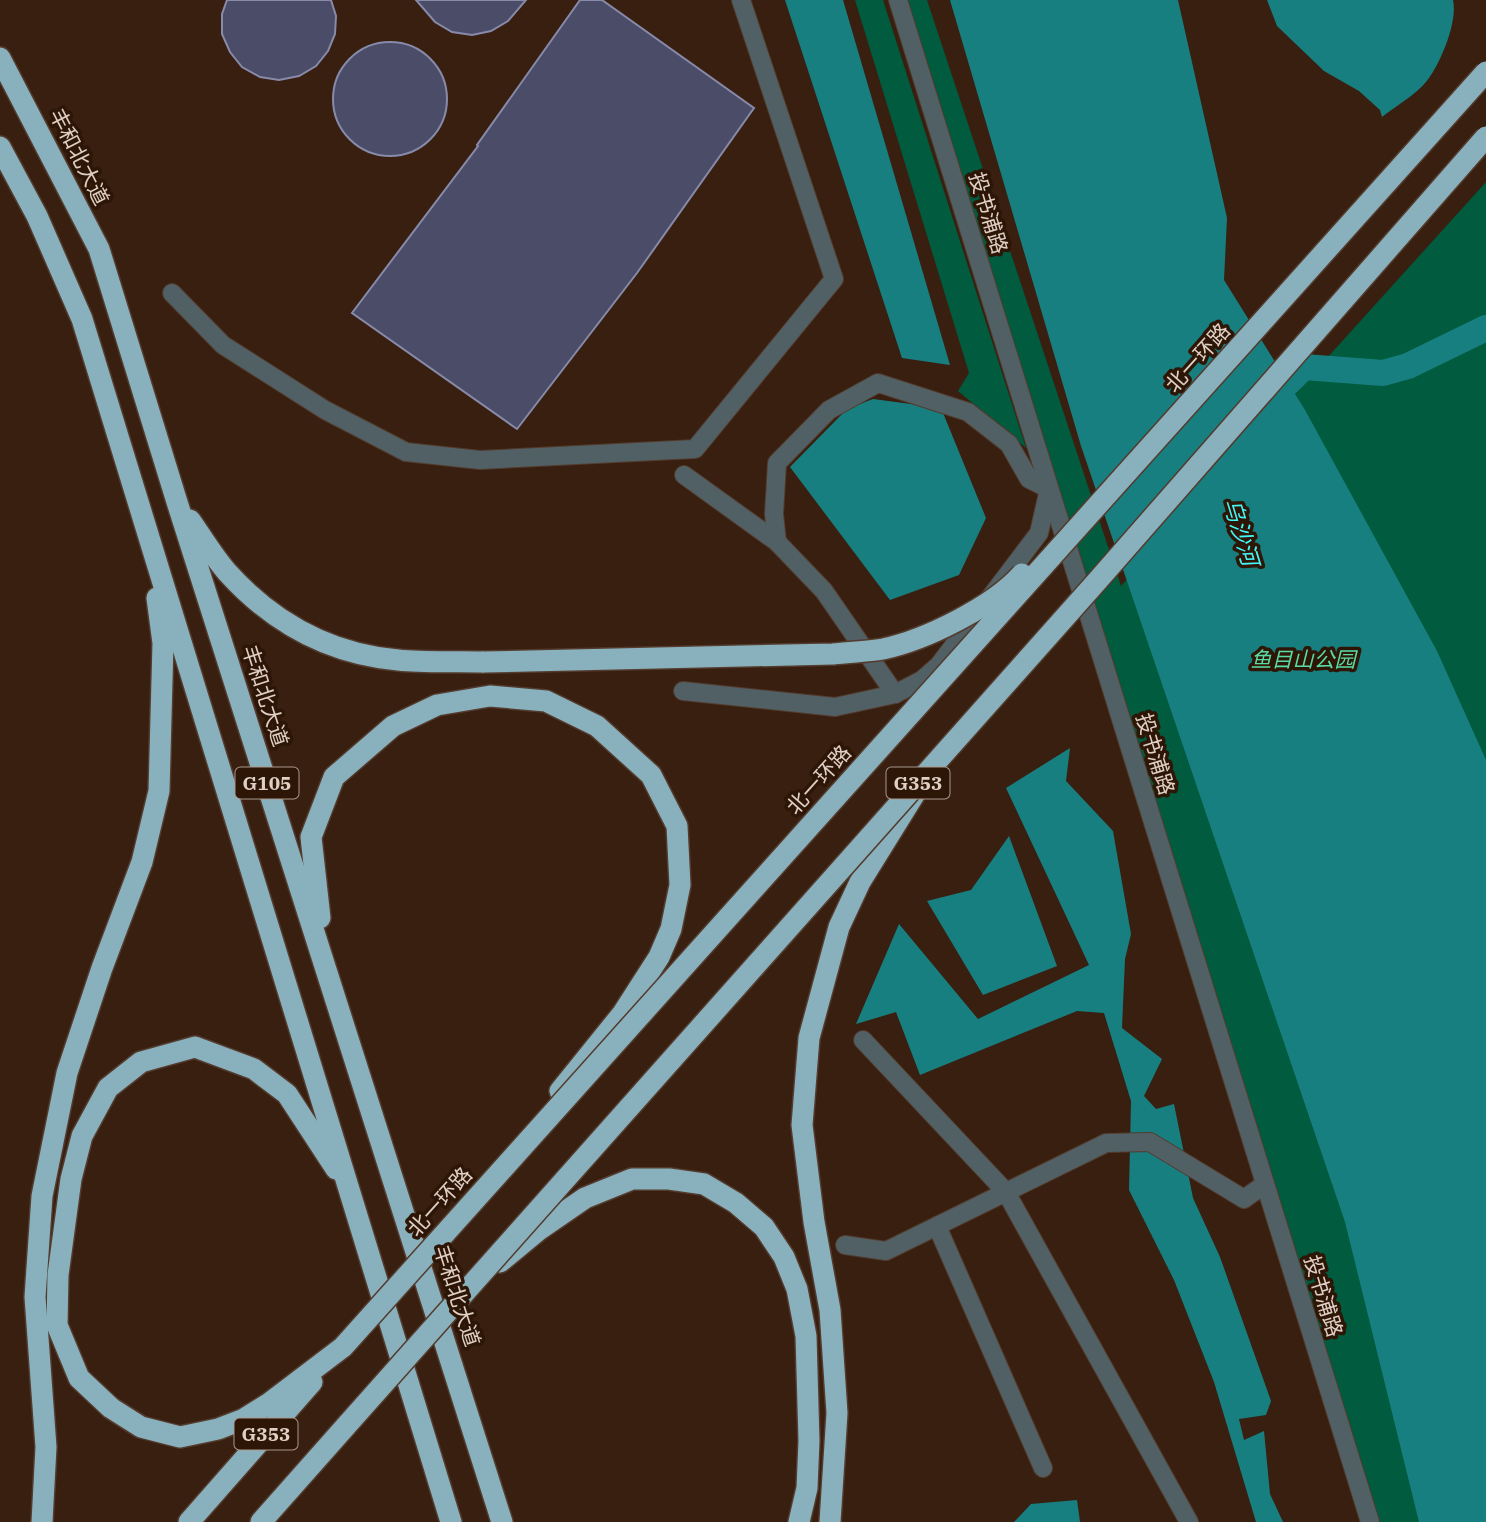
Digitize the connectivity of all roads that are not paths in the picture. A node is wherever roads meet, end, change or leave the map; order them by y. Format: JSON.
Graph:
{"nodes":[{"id":1,"x":741,"y":0,"type":"edge"},
{"id":2,"x":898,"y":0,"type":"edge"},
{"id":3,"x":0,"y":58,"type":"edge"},
{"id":4,"x":1486,"y":72,"type":"edge"},
{"id":5,"x":1486,"y":137,"type":"edge"},
{"id":6,"x":0,"y":147,"type":"edge"},
{"id":7,"x":172,"y":293,"type":"dead end"},
{"id":8,"x":1218,"y":373,"type":"junction"},
{"id":9,"x":684,"y":475,"type":"dead end"},
{"id":10,"x":1049,"y":489,"type":"junction"},
{"id":11,"x":177,"y":502,"type":"junction"},
{"id":12,"x":777,"y":542,"type":"junction"},
{"id":13,"x":151,"y":544,"type":"junction"},
{"id":14,"x":682,"y":691,"type":"dead end"},
{"id":15,"x":895,"y":694,"type":"junction"},
{"id":16,"x":932,"y":767,"type":"junction"},
{"id":17,"x":325,"y":965,"type":"junction"},
{"id":18,"x":863,"y":1040,"type":"dead end"},
{"id":19,"x":1265,"y":1184,"type":"junction"},
{"id":20,"x":350,"y":1191,"type":"junction"},
{"id":21,"x":1006,"y":1192,"type":"junction"},
{"id":22,"x":463,"y":1213,"type":"junction"},
{"id":23,"x":937,"y":1226,"type":"junction"},
{"id":24,"x":845,"y":1245,"type":"dead end"},
{"id":25,"x":467,"y":1290,"type":"junction"},
{"id":26,"x":343,"y":1347,"type":"junction"},
{"id":27,"x":346,"y":1426,"type":"junction"},
{"id":28,"x":1043,"y":1468,"type":"dead end"},
{"id":29,"x":488,"y":1475,"type":"junction"},
{"id":30,"x":42,"y":1522,"type":"edge"},
{"id":31,"x":189,"y":1522,"type":"edge"},
{"id":32,"x":261,"y":1522,"type":"edge"},
{"id":33,"x":271,"y":1522,"type":"edge"},
{"id":34,"x":451,"y":1522,"type":"edge"},
{"id":35,"x":502,"y":1522,"type":"edge"},
{"id":36,"x":512,"y":1522,"type":"edge"},
{"id":37,"x":799,"y":1522,"type":"edge"},
{"id":38,"x":830,"y":1522,"type":"edge"},
{"id":39,"x":1189,"y":1522,"type":"edge"},
{"id":40,"x":1370,"y":1522,"type":"edge"}],
"edges":[{"from":1,"to":7,"type":"street"},
{"from":2,"to":10,"type":"street","name":"投书浦路"},
{"from":3,"to":11,"type":"highway","name":"丰和北大道","number":"G105"},
{"from":4,"to":8,"type":"highway","name":"北一环路","number":"G353","bridge":true},
{"from":5,"to":16,"type":"highway","number":"G353","bridge":true},
{"from":6,"to":13,"type":"highway","number":"G105"},
{"from":8,"to":11,"type":"highway","bridge":true},
{"from":8,"to":22,"type":"highway","name":"北一环路","number":"G353","bridge":true},
{"from":9,"to":12,"type":"street"},
{"from":10,"to":12,"type":"street"},
{"from":10,"to":15,"type":"street"},
{"from":10,"to":19,"type":"street","name":"投书浦路"},
{"from":11,"to":17,"type":"highway","name":"丰和北大道","number":"G105"},
{"from":12,"to":15,"type":"street"},
{"from":13,"to":20,"type":"highway","number":"G105"},
{"from":13,"to":30,"type":"highway"},
{"from":14,"to":15,"type":"street"},
{"from":16,"to":25,"type":"highway","number":"G353","bridge":true},
{"from":16,"to":38,"type":"highway","bridge":true},
{"from":17,"to":22,"type":"highway","bridge":true},
{"from":17,"to":29,"type":"highway","name":"丰和北大道","number":"G105"},
{"from":18,"to":21,"type":"street"},
{"from":19,"to":21,"type":"street"},
{"from":19,"to":40,"type":"street","name":"投书浦路"},
{"from":20,"to":26,"type":"highway"},
{"from":20,"to":34,"type":"highway","number":"G105"},
{"from":21,"to":23,"type":"street"},
{"from":21,"to":39,"type":"street"},
{"from":22,"to":26,"type":"highway","name":"北一环路","number":"G353","bridge":true},
{"from":23,"to":24,"type":"street"},
{"from":23,"to":28,"type":"street"},
{"from":25,"to":27,"type":"highway","number":"G353","bridge":true},
{"from":25,"to":37,"type":"highway","bridge":true},
{"from":26,"to":31,"type":"highway","name":"北一环路","number":"G353"},
{"from":27,"to":32,"type":"highway","number":"G353"},
{"from":27,"to":33,"type":"highway"},
{"from":29,"to":35,"type":"highway","name":"丰和北大道","number":"G105"},
{"from":29,"to":36,"type":"highway"}]}
